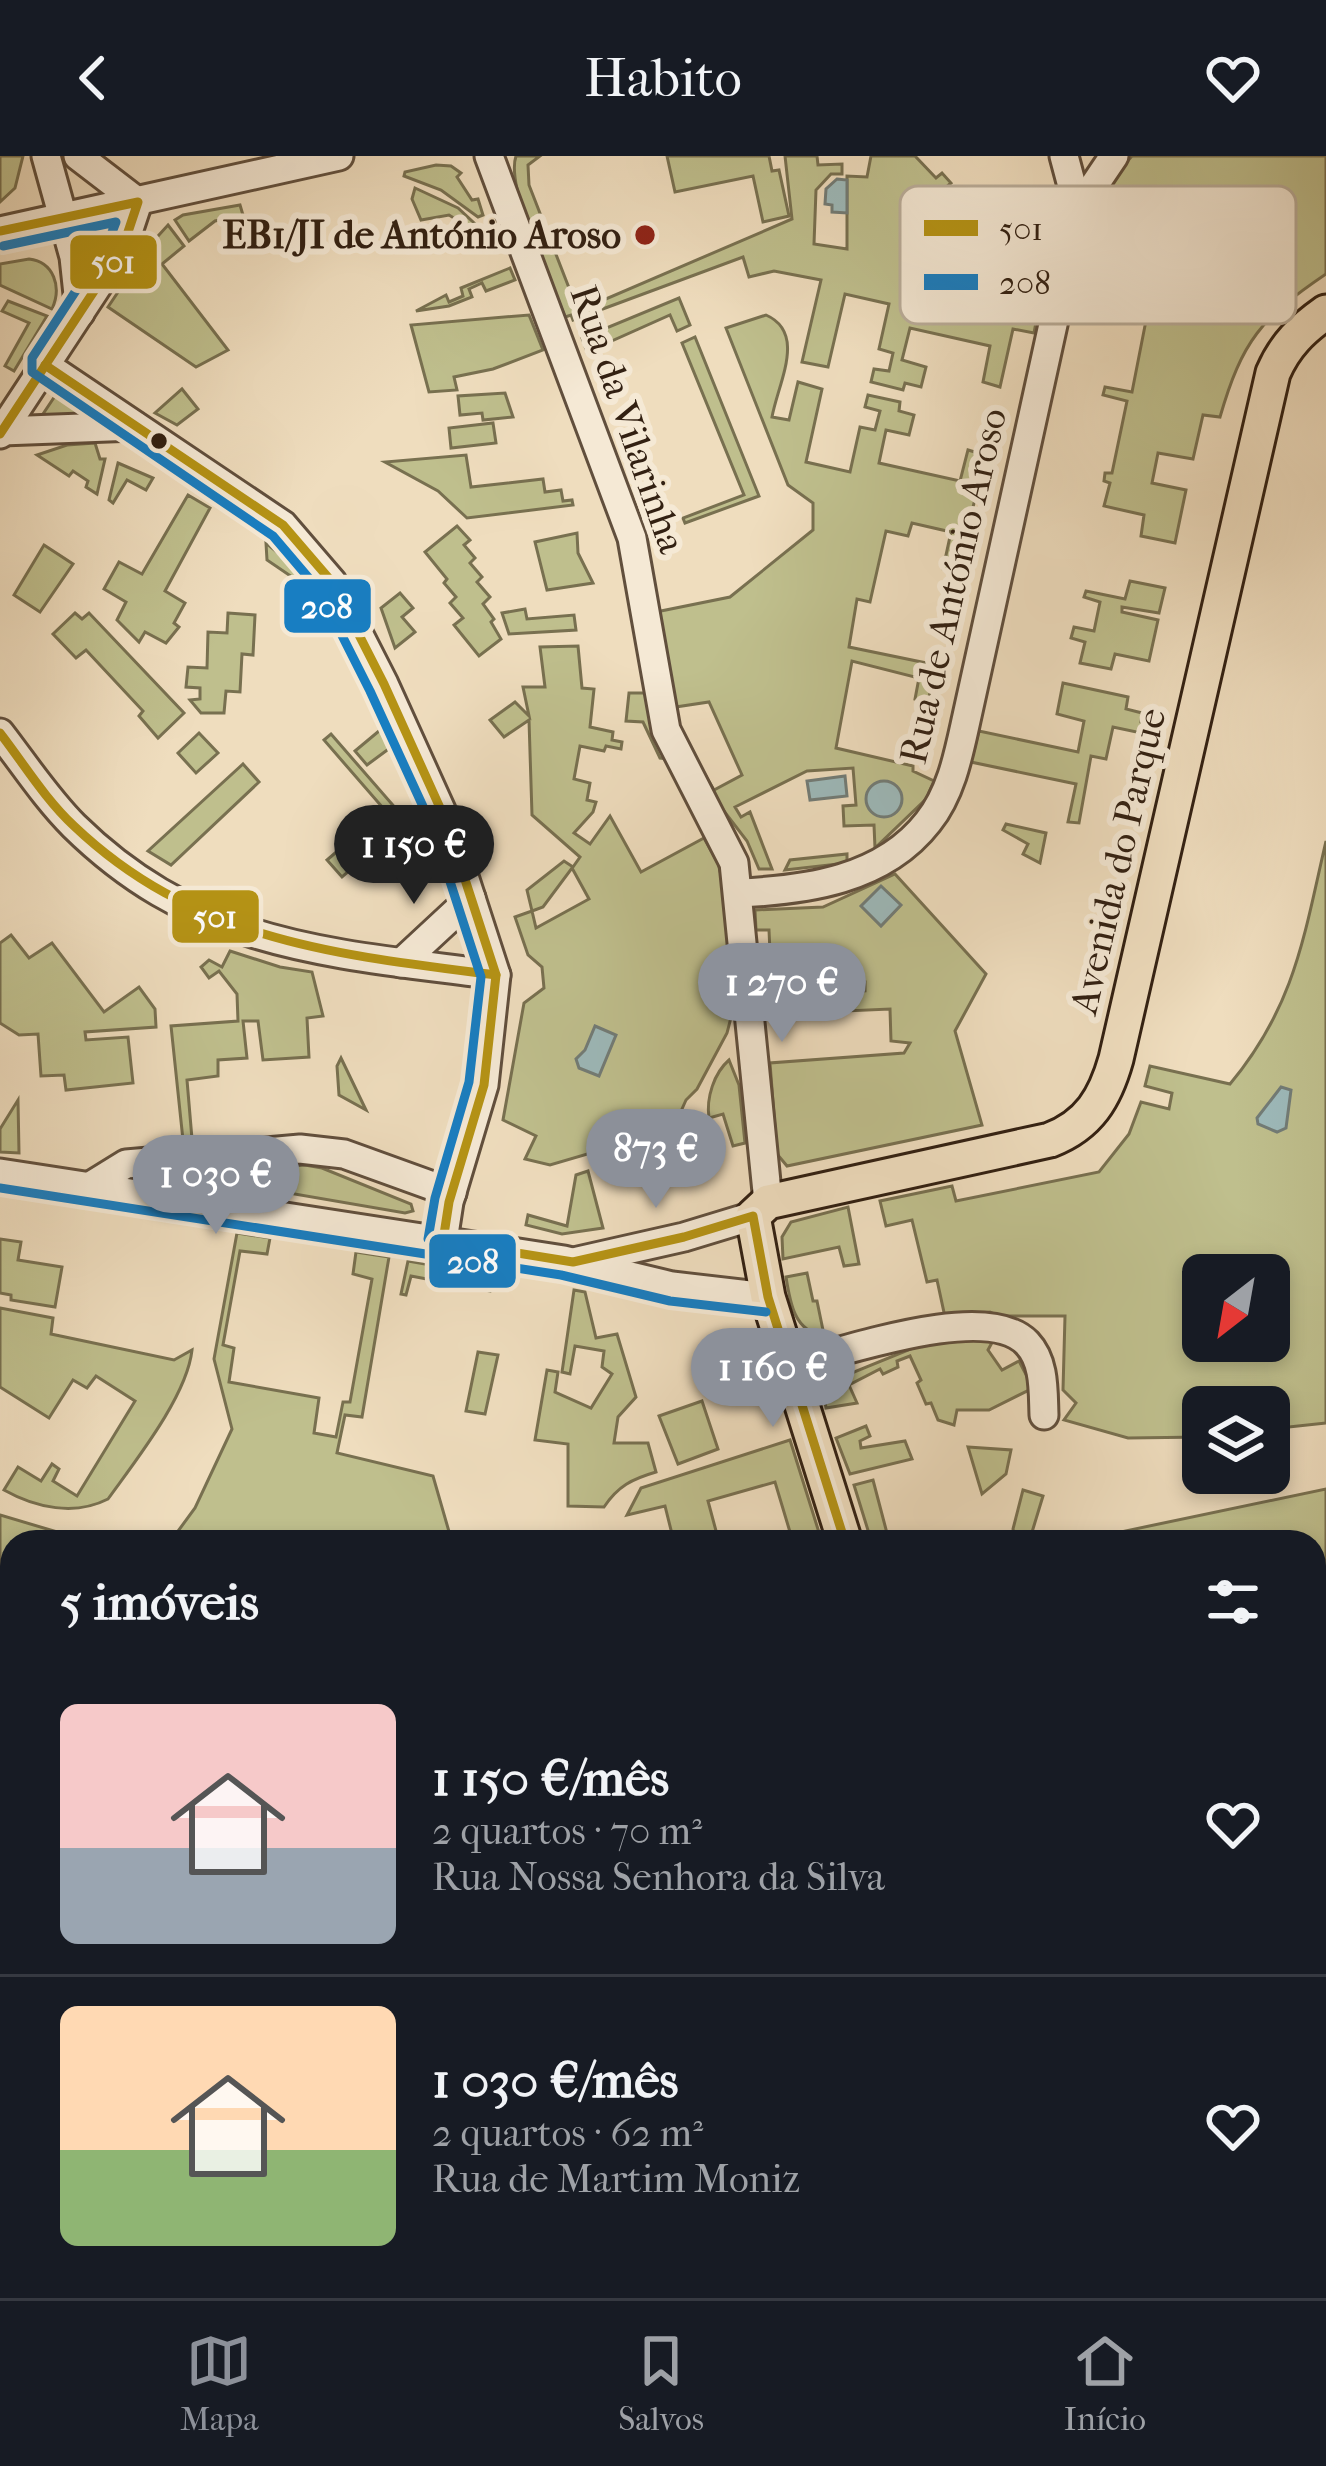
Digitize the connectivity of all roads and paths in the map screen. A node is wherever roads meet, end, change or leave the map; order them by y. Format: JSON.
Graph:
{"nodes":[{"id":1,"x":46,"y":156,"type":"edge"},
{"id":2,"x":78,"y":156,"type":"edge"},
{"id":3,"x":339,"y":156,"type":"edge"},
{"id":4,"x":488,"y":156,"type":"edge"},
{"id":5,"x":1064,"y":156,"type":"edge"},
{"id":6,"x":1114,"y":156,"type":"edge"},
{"id":7,"x":1072,"y":186,"type":"edge"},
{"id":8,"x":1094,"y":186,"type":"edge"},
{"id":9,"x":137,"y":202,"type":"junction"},
{"id":10,"x":63,"y":216,"type":"junction"},
{"id":11,"x":0,"y":231,"type":"edge"},
{"id":12,"x":1326,"y":312,"type":"edge"},
{"id":13,"x":80,"y":313,"type":"junction"},
{"id":14,"x":1053,"y":324,"type":"edge"},
{"id":15,"x":45,"y":365,"type":"junction"},
{"id":16,"x":135,"y":426,"type":"junction"},
{"id":17,"x":1,"y":432,"type":"edge"},
{"id":18,"x":0,"y":733,"type":"edge"},
{"id":19,"x":739,"y":893,"type":"junction"},
{"id":20,"x":471,"y":898,"type":"junction"},
{"id":21,"x":401,"y":963,"type":"junction"},
{"id":22,"x":496,"y":974,"type":"junction"},
{"id":23,"x":0,"y":1174,"type":"edge"},
{"id":24,"x":92,"y":1185,"type":"junction"},
{"id":25,"x":452,"y":1193,"type":"junction"},
{"id":26,"x":760,"y":1209,"type":"junction"},
{"id":27,"x":443,"y":1241,"type":"junction"},
{"id":28,"x":574,"y":1262,"type":"junction"},
{"id":29,"x":768,"y":1297,"type":"junction"},
{"id":30,"x":789,"y":1365,"type":"junction"},
{"id":31,"x":1044,"y":1415,"type":"dead end"},
{"id":32,"x":841,"y":1530,"type":"edge"}],
"edges":[{"from":1,"to":10,"type":"street"},
{"from":2,"to":9,"type":"street"},
{"from":3,"to":9,"type":"street"},
{"from":4,"to":19,"type":"street","name":"Rua da Vilarinha"},
{"from":5,"to":7,"type":"street","name":"Rua de António Aroso"},
{"from":6,"to":8,"type":"street","name":"Rua de António Aroso"},
{"from":9,"to":10,"type":"street"},
{"from":9,"to":13,"type":"street"},
{"from":10,"to":11,"type":"street"},
{"from":10,"to":13,"type":"street"},
{"from":12,"to":26,"type":"main road","name":"Avenida do Parque"},
{"from":13,"to":15,"type":"street"},
{"from":14,"to":19,"type":"street","name":"Rua de António Aroso"},
{"from":15,"to":16,"type":"street"},
{"from":15,"to":17,"type":"street"},
{"from":16,"to":17,"type":"street"},
{"from":16,"to":20,"type":"street"},
{"from":18,"to":21,"type":"street"},
{"from":19,"to":26,"type":"street","name":"Rua da Vilarinha"},
{"from":20,"to":21,"type":"street"},
{"from":20,"to":22,"type":"street"},
{"from":21,"to":22,"type":"street"},
{"from":22,"to":25,"type":"street"},
{"from":23,"to":24,"type":"street"},
{"from":24,"to":25,"type":"street"},
{"from":24,"to":27,"type":"street"},
{"from":25,"to":27,"type":"street"},
{"from":26,"to":28,"type":"street"},
{"from":26,"to":29,"type":"main road","name":"Rua da Vilarinha"},
{"from":27,"to":28,"type":"street"},
{"from":28,"to":29,"type":"street"},
{"from":29,"to":30,"type":"main road","name":"Rua da Vilarinha"},
{"from":30,"to":31,"type":"street"},
{"from":30,"to":32,"type":"main road","name":"Rua da Vilarinha"}]}
